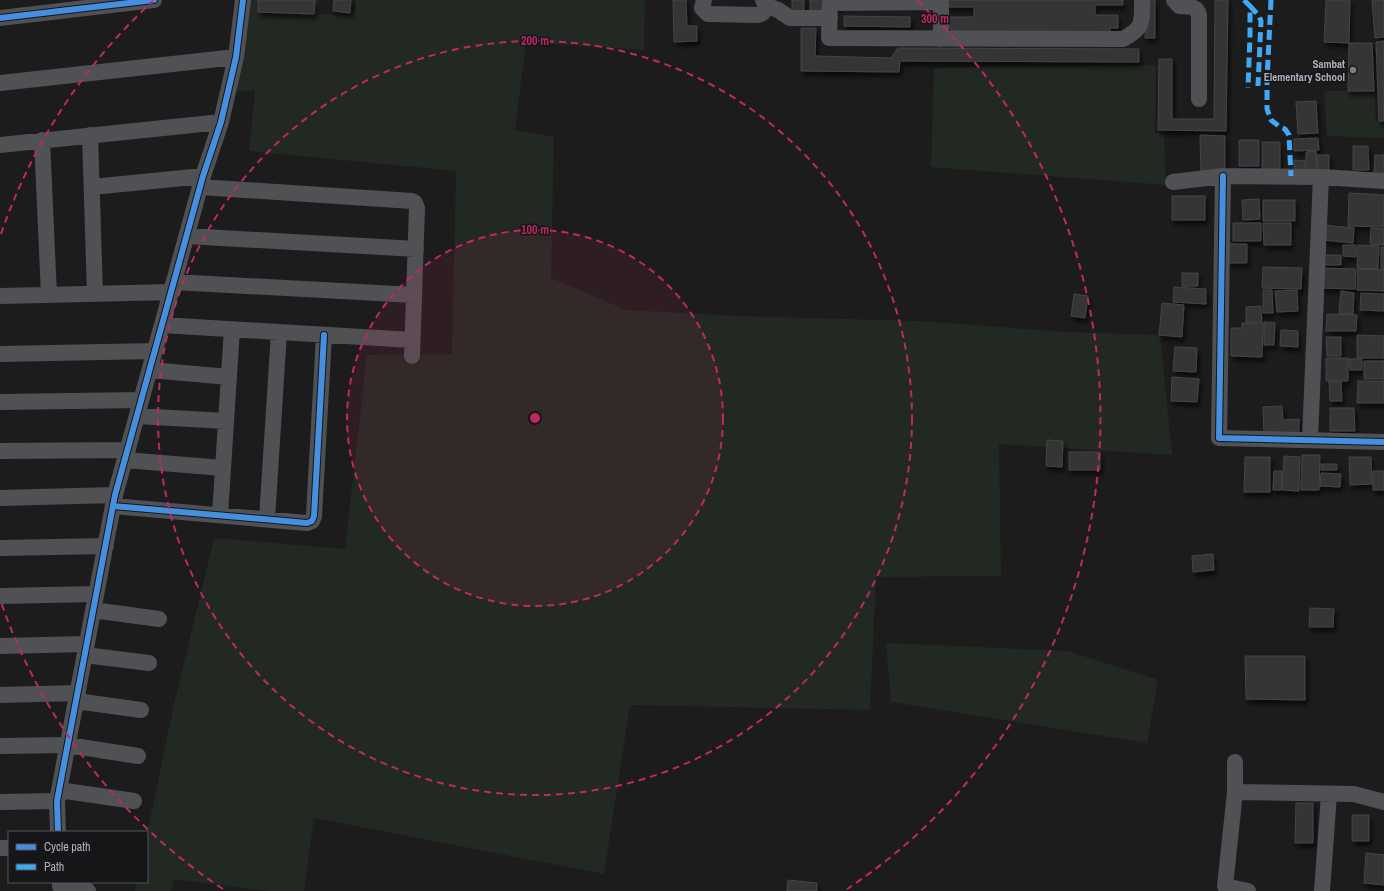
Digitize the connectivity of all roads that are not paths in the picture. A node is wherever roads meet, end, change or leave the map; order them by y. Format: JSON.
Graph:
{"nodes":[{"id":1,"x":154,"y":0,"type":"edge"},
{"id":2,"x":243,"y":0,"type":"edge"},
{"id":3,"x":704,"y":0,"type":"edge"},
{"id":4,"x":1142,"y":0,"type":"edge"},
{"id":5,"x":1174,"y":0,"type":"edge"},
{"id":6,"x":941,"y":1,"type":"edge"},
{"id":7,"x":764,"y":2,"type":"edge"},
{"id":8,"x":0,"y":18,"type":"edge"},
{"id":9,"x":830,"y":18,"type":"junction"},
{"id":10,"x":941,"y":39,"type":"junction"},
{"id":11,"x":236,"y":57,"type":"junction"},
{"id":12,"x":0,"y":83,"type":"edge"},
{"id":13,"x":1199,"y":98,"type":"dead end"},
{"id":14,"x":222,"y":122,"type":"junction"},
{"id":15,"x":90,"y":135,"type":"junction"},
{"id":16,"x":42,"y":140,"type":"junction"},
{"id":17,"x":0,"y":145,"type":"edge"},
{"id":18,"x":1223,"y":176,"type":"junction"},
{"id":19,"x":1320,"y":177,"type":"junction"},
{"id":20,"x":1384,"y":181,"type":"edge"},
{"id":21,"x":202,"y":182,"type":"junction"},
{"id":22,"x":1173,"y":182,"type":"dead end"},
{"id":23,"x":92,"y":187,"type":"junction"},
{"id":24,"x":187,"y":236,"type":"junction"},
{"id":25,"x":416,"y":249,"type":"junction"},
{"id":26,"x":172,"y":287,"type":"junction"},
{"id":27,"x":96,"y":294,"type":"junction"},
{"id":28,"x":49,"y":295,"type":"junction"},
{"id":29,"x":414,"y":295,"type":"junction"},
{"id":30,"x":0,"y":296,"type":"edge"},
{"id":31,"x":162,"y":325,"type":"junction"},
{"id":32,"x":232,"y":329,"type":"junction"},
{"id":33,"x":279,"y":332,"type":"junction"},
{"id":34,"x":324,"y":335,"type":"junction"},
{"id":35,"x":155,"y":352,"type":"junction"},
{"id":36,"x":0,"y":354,"type":"edge"},
{"id":37,"x":150,"y":370,"type":"junction"},
{"id":38,"x":229,"y":377,"type":"junction"},
{"id":39,"x":0,"y":402,"type":"edge"},
{"id":40,"x":139,"y":408,"type":"junction"},
{"id":41,"x":226,"y":421,"type":"junction"},
{"id":42,"x":1310,"y":439,"type":"junction"},
{"id":43,"x":1384,"y":442,"type":"edge"},
{"id":44,"x":0,"y":451,"type":"edge"},
{"id":45,"x":126,"y":455,"type":"junction"},
{"id":46,"x":223,"y":468,"type":"junction"},
{"id":47,"x":0,"y":498,"type":"edge"},
{"id":48,"x":114,"y":501,"type":"junction"},
{"id":49,"x":220,"y":515,"type":"junction"},
{"id":50,"x":267,"y":519,"type":"junction"},
{"id":51,"x":106,"y":546,"type":"junction"},
{"id":52,"x":0,"y":548,"type":"edge"},
{"id":53,"x":0,"y":596,"type":"edge"},
{"id":54,"x":95,"y":602,"type":"junction"},
{"id":55,"x":159,"y":619,"type":"dead end"},
{"id":56,"x":0,"y":646,"type":"edge"},
{"id":57,"x":86,"y":650,"type":"junction"},
{"id":58,"x":149,"y":663,"type":"dead end"},
{"id":59,"x":0,"y":695,"type":"edge"},
{"id":60,"x":77,"y":697,"type":"junction"},
{"id":61,"x":141,"y":710,"type":"dead end"},
{"id":62,"x":68,"y":745,"type":"junction"},
{"id":63,"x":0,"y":746,"type":"edge"},
{"id":64,"x":138,"y":756,"type":"dead end"},
{"id":65,"x":1235,"y":762,"type":"dead end"},
{"id":66,"x":1235,"y":792,"type":"junction"},
{"id":67,"x":1328,"y":794,"type":"junction"},
{"id":68,"x":58,"y":796,"type":"junction"},
{"id":69,"x":134,"y":801,"type":"dead end"},
{"id":70,"x":0,"y":802,"type":"edge"},
{"id":71,"x":1384,"y":802,"type":"edge"},
{"id":72,"x":58,"y":831,"type":"edge"},
{"id":73,"x":60,"y":883,"type":"edge"},
{"id":74,"x":88,"y":891,"type":"edge"},
{"id":75,"x":1248,"y":891,"type":"edge"},
{"id":76,"x":1322,"y":891,"type":"edge"}],
"edges":[{"from":1,"to":8,"type":"street"},
{"from":2,"to":11,"type":"street"},
{"from":3,"to":7,"type":"street"},
{"from":4,"to":10,"type":"street"},
{"from":5,"to":13,"type":"street"},
{"from":6,"to":9,"type":"street"},
{"from":6,"to":10,"type":"street"},
{"from":7,"to":9,"type":"street"},
{"from":9,"to":10,"type":"street"},
{"from":11,"to":12,"type":"street"},
{"from":11,"to":14,"type":"street"},
{"from":14,"to":15,"type":"street"},
{"from":14,"to":21,"type":"street"},
{"from":15,"to":16,"type":"street"},
{"from":15,"to":23,"type":"street"},
{"from":16,"to":17,"type":"street"},
{"from":16,"to":28,"type":"street"},
{"from":18,"to":19,"type":"street"},
{"from":18,"to":22,"type":"street"},
{"from":18,"to":42,"type":"street"},
{"from":19,"to":20,"type":"street"},
{"from":19,"to":42,"type":"street"},
{"from":21,"to":23,"type":"street"},
{"from":21,"to":24,"type":"street"},
{"from":21,"to":25,"type":"street"},
{"from":23,"to":27,"type":"street"},
{"from":24,"to":25,"type":"street"},
{"from":24,"to":26,"type":"street"},
{"from":25,"to":29,"type":"street"},
{"from":26,"to":27,"type":"street"},
{"from":26,"to":29,"type":"street"},
{"from":26,"to":31,"type":"street"},
{"from":27,"to":28,"type":"street"},
{"from":28,"to":30,"type":"street"},
{"from":29,"to":34,"type":"street"},
{"from":31,"to":32,"type":"street"},
{"from":31,"to":35,"type":"street"},
{"from":32,"to":33,"type":"street"},
{"from":32,"to":38,"type":"street"},
{"from":33,"to":34,"type":"street"},
{"from":33,"to":50,"type":"street"},
{"from":34,"to":50,"type":"street"},
{"from":35,"to":36,"type":"street"},
{"from":35,"to":37,"type":"street"},
{"from":37,"to":38,"type":"street"},
{"from":37,"to":40,"type":"street"},
{"from":38,"to":41,"type":"street"},
{"from":39,"to":40,"type":"street"},
{"from":40,"to":41,"type":"street"},
{"from":40,"to":45,"type":"street"},
{"from":41,"to":46,"type":"street"},
{"from":42,"to":43,"type":"street"},
{"from":44,"to":45,"type":"street"},
{"from":45,"to":46,"type":"street"},
{"from":45,"to":48,"type":"street"},
{"from":46,"to":49,"type":"street"},
{"from":47,"to":48,"type":"street"},
{"from":48,"to":49,"type":"street"},
{"from":48,"to":51,"type":"street"},
{"from":49,"to":50,"type":"street"},
{"from":51,"to":52,"type":"street"},
{"from":51,"to":54,"type":"street"},
{"from":53,"to":54,"type":"street"},
{"from":54,"to":55,"type":"street"},
{"from":54,"to":57,"type":"street"},
{"from":56,"to":57,"type":"street"},
{"from":57,"to":58,"type":"street"},
{"from":57,"to":60,"type":"street"},
{"from":59,"to":60,"type":"street"},
{"from":60,"to":61,"type":"street"},
{"from":60,"to":62,"type":"street"},
{"from":62,"to":63,"type":"street"},
{"from":62,"to":64,"type":"street"},
{"from":62,"to":68,"type":"street"},
{"from":65,"to":66,"type":"street"},
{"from":66,"to":67,"type":"street"},
{"from":66,"to":75,"type":"street"},
{"from":67,"to":71,"type":"street"},
{"from":67,"to":76,"type":"street"},
{"from":68,"to":69,"type":"street"},
{"from":68,"to":70,"type":"street"},
{"from":68,"to":72,"type":"street"},
{"from":73,"to":74,"type":"street"}]}
